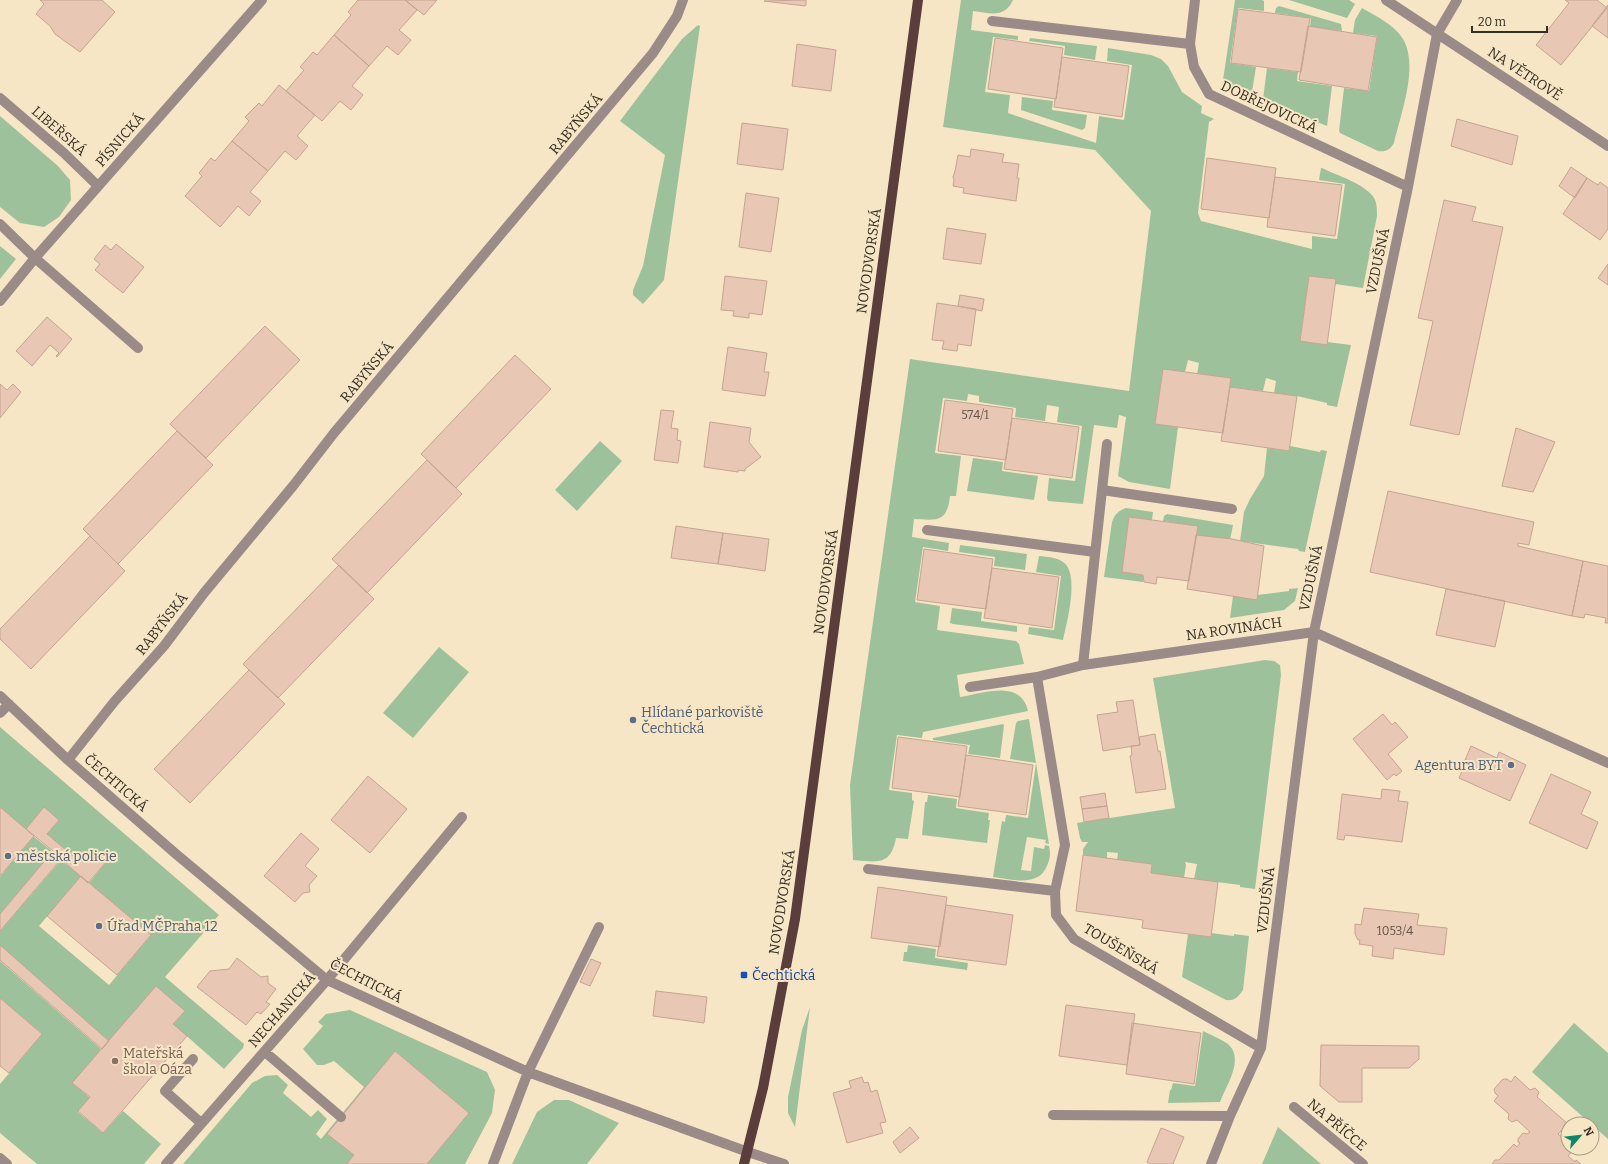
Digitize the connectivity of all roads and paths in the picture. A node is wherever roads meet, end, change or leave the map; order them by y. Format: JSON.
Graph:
{"nodes":[{"id":1,"x":262,"y":0,"type":"edge"},
{"id":2,"x":683,"y":0,"type":"edge"},
{"id":3,"x":918,"y":0,"type":"edge"},
{"id":4,"x":1195,"y":0,"type":"edge"},
{"id":5,"x":1386,"y":0,"type":"edge"},
{"id":6,"x":1457,"y":0,"type":"edge"},
{"id":7,"x":992,"y":22,"type":"dead end"},
{"id":8,"x":1437,"y":34,"type":"junction"},
{"id":9,"x":1190,"y":44,"type":"junction"},
{"id":10,"x":0,"y":98,"type":"edge"},
{"id":11,"x":1608,"y":146,"type":"edge"},
{"id":12,"x":98,"y":186,"type":"junction"},
{"id":13,"x":1408,"y":187,"type":"junction"},
{"id":14,"x":0,"y":224,"type":"edge"},
{"id":15,"x":35,"y":258,"type":"junction"},
{"id":16,"x":0,"y":301,"type":"edge"},
{"id":17,"x":138,"y":348,"type":"dead end"},
{"id":18,"x":1107,"y":444,"type":"dead end"},
{"id":19,"x":1102,"y":490,"type":"junction"},
{"id":20,"x":1232,"y":509,"type":"dead end"},
{"id":21,"x":927,"y":530,"type":"dead end"},
{"id":22,"x":1095,"y":552,"type":"junction"},
{"id":23,"x":1314,"y":632,"type":"junction"},
{"id":24,"x":1083,"y":665,"type":"junction"},
{"id":25,"x":1037,"y":677,"type":"junction"},
{"id":26,"x":970,"y":687,"type":"dead end"},
{"id":27,"x":0,"y":696,"type":"edge"},
{"id":28,"x":9,"y":704,"type":"junction"},
{"id":29,"x":0,"y":713,"type":"edge"},
{"id":30,"x":68,"y":760,"type":"junction"},
{"id":31,"x":1608,"y":763,"type":"edge"},
{"id":32,"x":462,"y":816,"type":"dead end"},
{"id":33,"x":868,"y":869,"type":"dead end"},
{"id":34,"x":1055,"y":891,"type":"junction"},
{"id":35,"x":599,"y":927,"type":"dead end"},
{"id":36,"x":327,"y":980,"type":"junction"},
{"id":37,"x":1261,"y":1048,"type":"junction"},
{"id":38,"x":265,"y":1052,"type":"junction"},
{"id":39,"x":193,"y":1058,"type":"dead end"},
{"id":40,"x":528,"y":1072,"type":"junction"},
{"id":41,"x":1294,"y":1107,"type":"dead end"},
{"id":42,"x":1052,"y":1115,"type":"dead end"},
{"id":43,"x":1230,"y":1116,"type":"junction"},
{"id":44,"x":341,"y":1117,"type":"dead end"},
{"id":45,"x":202,"y":1123,"type":"junction"},
{"id":46,"x":748,"y":1152,"type":"junction"},
{"id":47,"x":0,"y":1158,"type":"edge"},
{"id":48,"x":7,"y":1164,"type":"edge"},
{"id":49,"x":166,"y":1164,"type":"edge"},
{"id":50,"x":493,"y":1164,"type":"edge"},
{"id":51,"x":744,"y":1164,"type":"edge"},
{"id":52,"x":784,"y":1164,"type":"edge"},
{"id":53,"x":1211,"y":1164,"type":"edge"},
{"id":54,"x":1363,"y":1164,"type":"edge"}],
"edges":[{"from":1,"to":12,"type":"street","name":"PÍSNICKÁ"},
{"from":2,"to":30,"type":"street","name":"RABYŇSKÁ"},
{"from":3,"to":46,"type":"main road","name":"NOVODVORSKÁ"},
{"from":4,"to":9,"type":"street","name":"DOBŘEJOVICKÁ"},
{"from":5,"to":8,"type":"street","name":"NA VĚTROVĚ"},
{"from":6,"to":8,"type":"street","name":"VZDUŠNÁ"},
{"from":7,"to":9,"type":"street"},
{"from":8,"to":11,"type":"street","name":"NA VĚTROVĚ"},
{"from":8,"to":13,"type":"street","name":"VZDUŠNÁ"},
{"from":9,"to":13,"type":"street","name":"DOBŘEJOVICKÁ"},
{"from":10,"to":12,"type":"street","name":"LIBEŘSKÁ"},
{"from":12,"to":15,"type":"street","name":"PÍSNICKÁ"},
{"from":13,"to":23,"type":"street","name":"VZDUŠNÁ"},
{"from":14,"to":15,"type":"street"},
{"from":15,"to":16,"type":"street","name":"PÍSNICKÁ"},
{"from":15,"to":17,"type":"street"},
{"from":18,"to":19,"type":"street"},
{"from":19,"to":20,"type":"street"},
{"from":19,"to":22,"type":"street"},
{"from":21,"to":22,"type":"street"},
{"from":22,"to":24,"type":"street"},
{"from":23,"to":24,"type":"street","name":"NA ROVINÁCH"},
{"from":23,"to":31,"type":"street"},
{"from":23,"to":37,"type":"street","name":"VZDUŠNÁ"},
{"from":24,"to":25,"type":"street"},
{"from":25,"to":26,"type":"street"},
{"from":25,"to":34,"type":"street","name":"TOUŠEŇSKÁ"},
{"from":27,"to":28,"type":"street","name":"ČECHTICKÁ"},
{"from":28,"to":29,"type":"street"},
{"from":28,"to":30,"type":"street","name":"ČECHTICKÁ"},
{"from":30,"to":36,"type":"street","name":"ČECHTICKÁ"},
{"from":32,"to":36,"type":"street","name":"NECHANICKÁ"},
{"from":33,"to":34,"type":"street"},
{"from":34,"to":37,"type":"street","name":"TOUŠEŇSKÁ"},
{"from":35,"to":40,"type":"street"},
{"from":36,"to":38,"type":"street","name":"NECHANICKÁ"},
{"from":36,"to":40,"type":"street","name":"ČECHTICKÁ"},
{"from":37,"to":43,"type":"street","name":"VZDUŠNÁ"},
{"from":38,"to":44,"type":"street"},
{"from":38,"to":45,"type":"street","name":"NECHANICKÁ"},
{"from":39,"to":45,"type":"street"},
{"from":40,"to":46,"type":"street","name":"ČECHTICKÁ"},
{"from":40,"to":50,"type":"street"},
{"from":41,"to":54,"type":"street","name":"NA PŘÍČCE"},
{"from":42,"to":43,"type":"street"},
{"from":43,"to":53,"type":"street","name":"VZDUŠNÁ"},
{"from":45,"to":49,"type":"street","name":"NECHANICKÁ"},
{"from":46,"to":51,"type":"main road","name":"NOVODVORSKÁ"},
{"from":46,"to":52,"type":"street","name":"ČECHTICKÁ"},
{"from":47,"to":48,"type":"street"}]}
